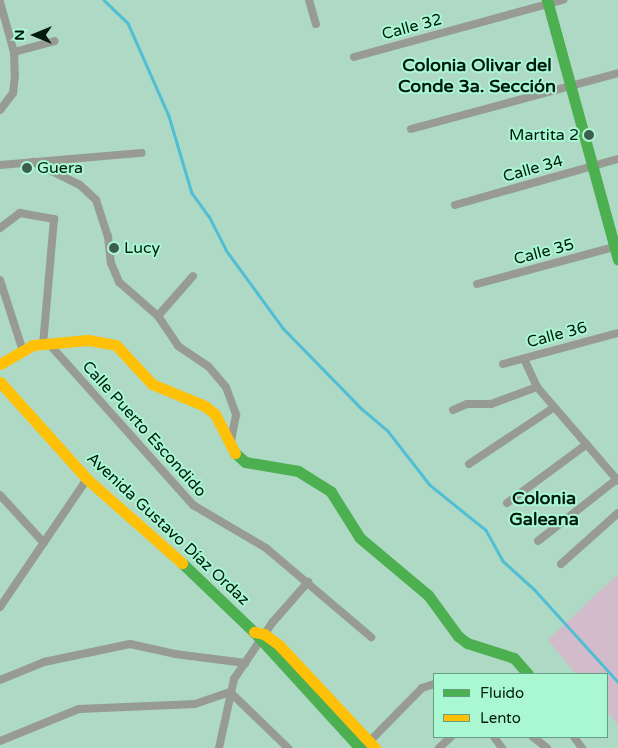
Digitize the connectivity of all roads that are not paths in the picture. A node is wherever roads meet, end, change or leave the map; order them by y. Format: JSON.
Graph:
{"nodes":[{"id":1,"x":309,"y":0,"type":"edge"},
{"id":2,"x":563,"y":0,"type":"edge"},
{"id":3,"x":0,"y":2,"type":"edge"},
{"id":4,"x":548,"y":2,"type":"edge"},
{"id":5,"x":316,"y":24,"type":"dead end"},
{"id":6,"x":55,"y":41,"type":"dead end"},
{"id":7,"x":14,"y":52,"type":"junction"},
{"id":8,"x":354,"y":57,"type":"dead end"},
{"id":9,"x":618,"y":73,"type":"edge"},
{"id":10,"x":571,"y":87,"type":"junction"},
{"id":11,"x":0,"y":110,"type":"edge"},
{"id":12,"x":411,"y":130,"type":"dead end"},
{"id":13,"x":141,"y":153,"type":"dead end"},
{"id":14,"x":618,"y":159,"type":"edge"},
{"id":15,"x":33,"y":162,"type":"junction"},
{"id":16,"x":0,"y":165,"type":"edge"},
{"id":17,"x":593,"y":166,"type":"junction"},
{"id":18,"x":455,"y":205,"type":"dead end"},
{"id":19,"x":0,"y":228,"type":"edge"},
{"id":20,"x":617,"y":251,"type":"edge"},
{"id":21,"x":192,"y":276,"type":"dead end"},
{"id":22,"x":0,"y":280,"type":"edge"},
{"id":23,"x":477,"y":284,"type":"dead end"},
{"id":24,"x":158,"y":316,"type":"junction"},
{"id":25,"x":618,"y":333,"type":"edge"},
{"id":26,"x":47,"y":344,"type":"junction"},
{"id":27,"x":23,"y":351,"type":"junction"},
{"id":28,"x":524,"y":359,"type":"junction"},
{"id":29,"x":0,"y":364,"type":"edge"},
{"id":30,"x":503,"y":364,"type":"dead end"},
{"id":31,"x":0,"y":382,"type":"edge"},
{"id":32,"x":537,"y":387,"type":"junction"},
{"id":33,"x":553,"y":408,"type":"junction"},
{"id":34,"x":453,"y":410,"type":"dead end"},
{"id":35,"x":231,"y":441,"type":"junction"},
{"id":36,"x":587,"y":444,"type":"junction"},
{"id":37,"x":469,"y":464,"type":"dead end"},
{"id":38,"x":87,"y":479,"type":"junction"},
{"id":39,"x":617,"y":480,"type":"edge"},
{"id":40,"x":0,"y":495,"type":"edge"},
{"id":41,"x":508,"y":503,"type":"dead end"},
{"id":42,"x":618,"y":513,"type":"edge"},
{"id":43,"x":538,"y":541,"type":"dead end"},
{"id":44,"x":44,"y":543,"type":"junction"},
{"id":45,"x":562,"y":564,"type":"dead end"},
{"id":46,"x":308,"y":582,"type":"junction"},
{"id":47,"x":0,"y":607,"type":"edge"},
{"id":48,"x":259,"y":636,"type":"junction"},
{"id":49,"x":371,"y":637,"type":"dead end"},
{"id":50,"x":245,"y":663,"type":"junction"},
{"id":51,"x":527,"y":673,"type":"edge"},
{"id":52,"x":0,"y":680,"type":"edge"},
{"id":53,"x":433,"y":684,"type":"edge"},
{"id":54,"x":230,"y":692,"type":"junction"},
{"id":55,"x":450,"y":738,"type":"edge"},
{"id":56,"x":534,"y":738,"type":"edge"},
{"id":57,"x":0,"y":741,"type":"edge"},
{"id":58,"x":367,"y":746,"type":"edge"},
{"id":59,"x":219,"y":748,"type":"edge"},
{"id":60,"x":288,"y":748,"type":"edge"},
{"id":61,"x":439,"y":748,"type":"edge"},
{"id":62,"x":547,"y":748,"type":"edge"}],
"edges":[{"from":1,"to":5,"type":"street"},
{"from":2,"to":4,"type":"street","name":"Calle 32"},
{"from":3,"to":7,"type":"street"},
{"from":4,"to":8,"type":"street","name":"Calle 32"},
{"from":4,"to":10,"type":"street"},
{"from":6,"to":7,"type":"street"},
{"from":7,"to":11,"type":"street"},
{"from":9,"to":10,"type":"street"},
{"from":10,"to":12,"type":"street"},
{"from":10,"to":17,"type":"street"},
{"from":13,"to":15,"type":"street"},
{"from":14,"to":17,"type":"street","name":"Calle 34"},
{"from":15,"to":16,"type":"street"},
{"from":15,"to":24,"type":"street"},
{"from":17,"to":18,"type":"street","name":"Calle 34"},
{"from":17,"to":20,"type":"street"},
{"from":19,"to":26,"type":"street"},
{"from":20,"to":23,"type":"street","name":"Calle 35"},
{"from":21,"to":24,"type":"street"},
{"from":22,"to":27,"type":"street"},
{"from":24,"to":35,"type":"street"},
{"from":25,"to":28,"type":"street","name":"Calle 36"},
{"from":26,"to":27,"type":"street"},
{"from":26,"to":35,"type":"street"},
{"from":26,"to":46,"type":"street","name":"Calle Puerto Escondido"},
{"from":27,"to":29,"type":"street"},
{"from":28,"to":30,"type":"street","name":"Calle 36"},
{"from":28,"to":32,"type":"street"},
{"from":31,"to":38,"type":"street","name":"Avenida Gustavo Díaz Ordaz"},
{"from":32,"to":33,"type":"street"},
{"from":32,"to":34,"type":"street"},
{"from":33,"to":36,"type":"street"},
{"from":33,"to":37,"type":"street"},
{"from":35,"to":51,"type":"street"},
{"from":36,"to":39,"type":"street"},
{"from":36,"to":41,"type":"street"},
{"from":38,"to":44,"type":"street"},
{"from":38,"to":48,"type":"street","name":"Avenida Gustavo Díaz Ordaz"},
{"from":39,"to":43,"type":"street"},
{"from":40,"to":44,"type":"street"},
{"from":42,"to":45,"type":"street"},
{"from":44,"to":47,"type":"street"},
{"from":46,"to":48,"type":"street"},
{"from":46,"to":49,"type":"street","name":"Calle Puerto Escondido"},
{"from":48,"to":50,"type":"street"},
{"from":48,"to":58,"type":"street","name":"Avenida Gustavo Díaz Ordaz"},
{"from":50,"to":52,"type":"street"},
{"from":50,"to":54,"type":"street"},
{"from":53,"to":58,"type":"street"},
{"from":54,"to":57,"type":"street"},
{"from":54,"to":59,"type":"street"},
{"from":54,"to":60,"type":"street"},
{"from":55,"to":61,"type":"street"},
{"from":56,"to":62,"type":"street"}]}
